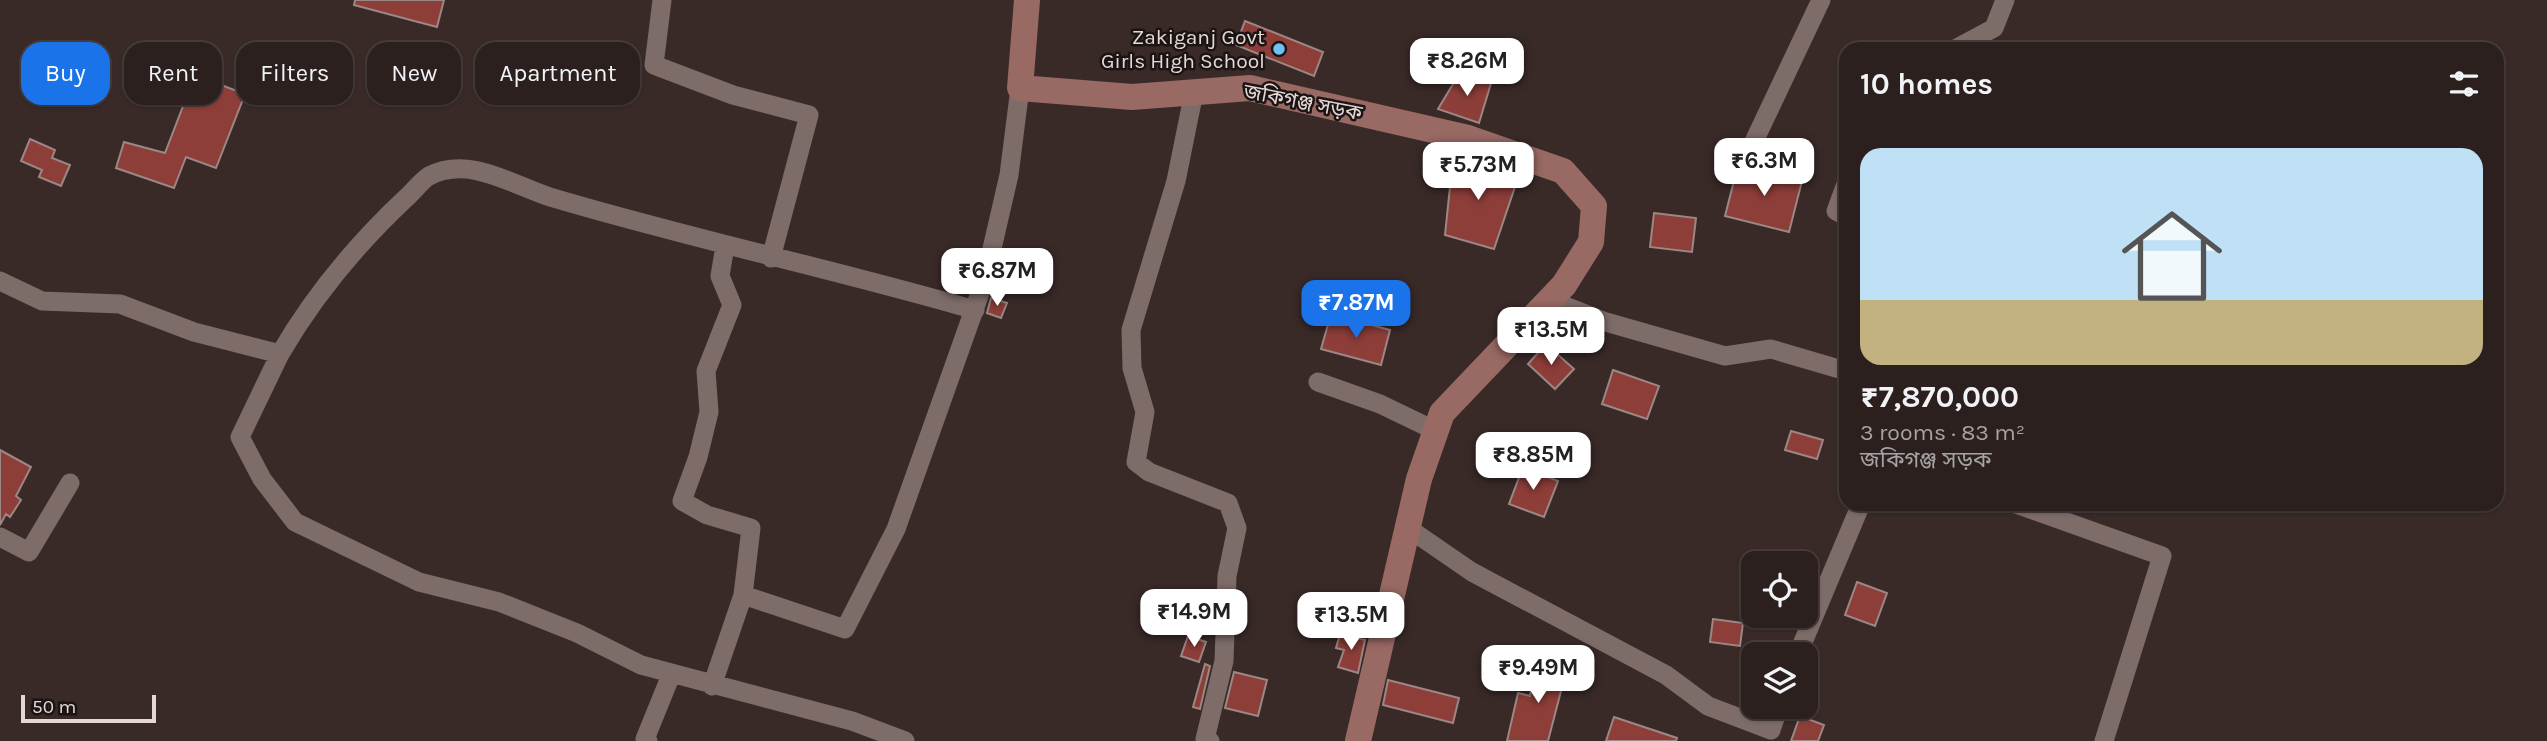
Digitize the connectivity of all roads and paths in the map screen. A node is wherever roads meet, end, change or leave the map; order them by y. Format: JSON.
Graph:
{"nodes":[{"id":1,"x":662,"y":0,"type":"edge"},
{"id":2,"x":1027,"y":0,"type":"edge"},
{"id":3,"x":1821,"y":0,"type":"edge"},
{"id":4,"x":2005,"y":0,"type":"edge"},
{"id":5,"x":1968,"y":42,"type":"edge"},
{"id":6,"x":1020,"y":88,"type":"junction"},
{"id":7,"x":1194,"y":92,"type":"junction"},
{"id":8,"x":1749,"y":152,"type":"dead end"},
{"id":9,"x":725,"y":246,"type":"junction"},
{"id":10,"x":771,"y":258,"type":"junction"},
{"id":11,"x":0,"y":281,"type":"edge"},
{"id":12,"x":1550,"y":300,"type":"junction"},
{"id":13,"x":975,"y":310,"type":"junction"},
{"id":14,"x":280,"y":354,"type":"junction"},
{"id":15,"x":1839,"y":369,"type":"edge"},
{"id":16,"x":1318,"y":382,"type":"dead end"},
{"id":17,"x":1436,"y":430,"type":"junction"},
{"id":18,"x":70,"y":483,"type":"dead end"},
{"id":19,"x":1858,"y":511,"type":"edge"},
{"id":20,"x":2035,"y":511,"type":"edge"},
{"id":21,"x":1408,"y":528,"type":"junction"},
{"id":22,"x":0,"y":537,"type":"edge"},
{"id":23,"x":743,"y":595,"type":"junction"},
{"id":24,"x":1803,"y":642,"type":"edge"},
{"id":25,"x":671,"y":675,"type":"junction"},
{"id":26,"x":712,"y":686,"type":"junction"},
{"id":27,"x":1741,"y":719,"type":"edge"},
{"id":28,"x":1742,"y":719,"type":"edge"},
{"id":29,"x":1775,"y":719,"type":"edge"},
{"id":30,"x":648,"y":741,"type":"edge"},
{"id":31,"x":905,"y":741,"type":"edge"},
{"id":32,"x":1210,"y":741,"type":"edge"},
{"id":33,"x":1358,"y":741,"type":"edge"},
{"id":34,"x":2104,"y":741,"type":"edge"}],
"edges":[{"from":1,"to":10,"type":"street"},
{"from":2,"to":6,"type":"main road"},
{"from":3,"to":8,"type":"street"},
{"from":4,"to":5,"type":"street"},
{"from":6,"to":7,"type":"main road","name":"জকিগঞ্জ সড়ক"},
{"from":6,"to":13,"type":"street"},
{"from":7,"to":12,"type":"main road","name":"জকিগঞ্জ সড়ক"},
{"from":7,"to":32,"type":"street"},
{"from":9,"to":10,"type":"street"},
{"from":9,"to":14,"type":"street"},
{"from":9,"to":23,"type":"street"},
{"from":10,"to":13,"type":"street"},
{"from":11,"to":14,"type":"street"},
{"from":12,"to":15,"type":"street"},
{"from":12,"to":17,"type":"main road","name":"জকিগঞ্জ সড়ক"},
{"from":13,"to":23,"type":"street"},
{"from":14,"to":25,"type":"street"},
{"from":16,"to":17,"type":"street"},
{"from":17,"to":21,"type":"main road","name":"জকিগঞ্জ সড়ক"},
{"from":18,"to":22,"type":"street"},
{"from":19,"to":24,"type":"street"},
{"from":20,"to":34,"type":"street"},
{"from":21,"to":27,"type":"street"},
{"from":21,"to":33,"type":"main road","name":"জকিগঞ্জ সড়ক"},
{"from":23,"to":26,"type":"street"},
{"from":25,"to":26,"type":"street"},
{"from":25,"to":30,"type":"street"},
{"from":26,"to":31,"type":"street"},
{"from":28,"to":29,"type":"street"}]}
